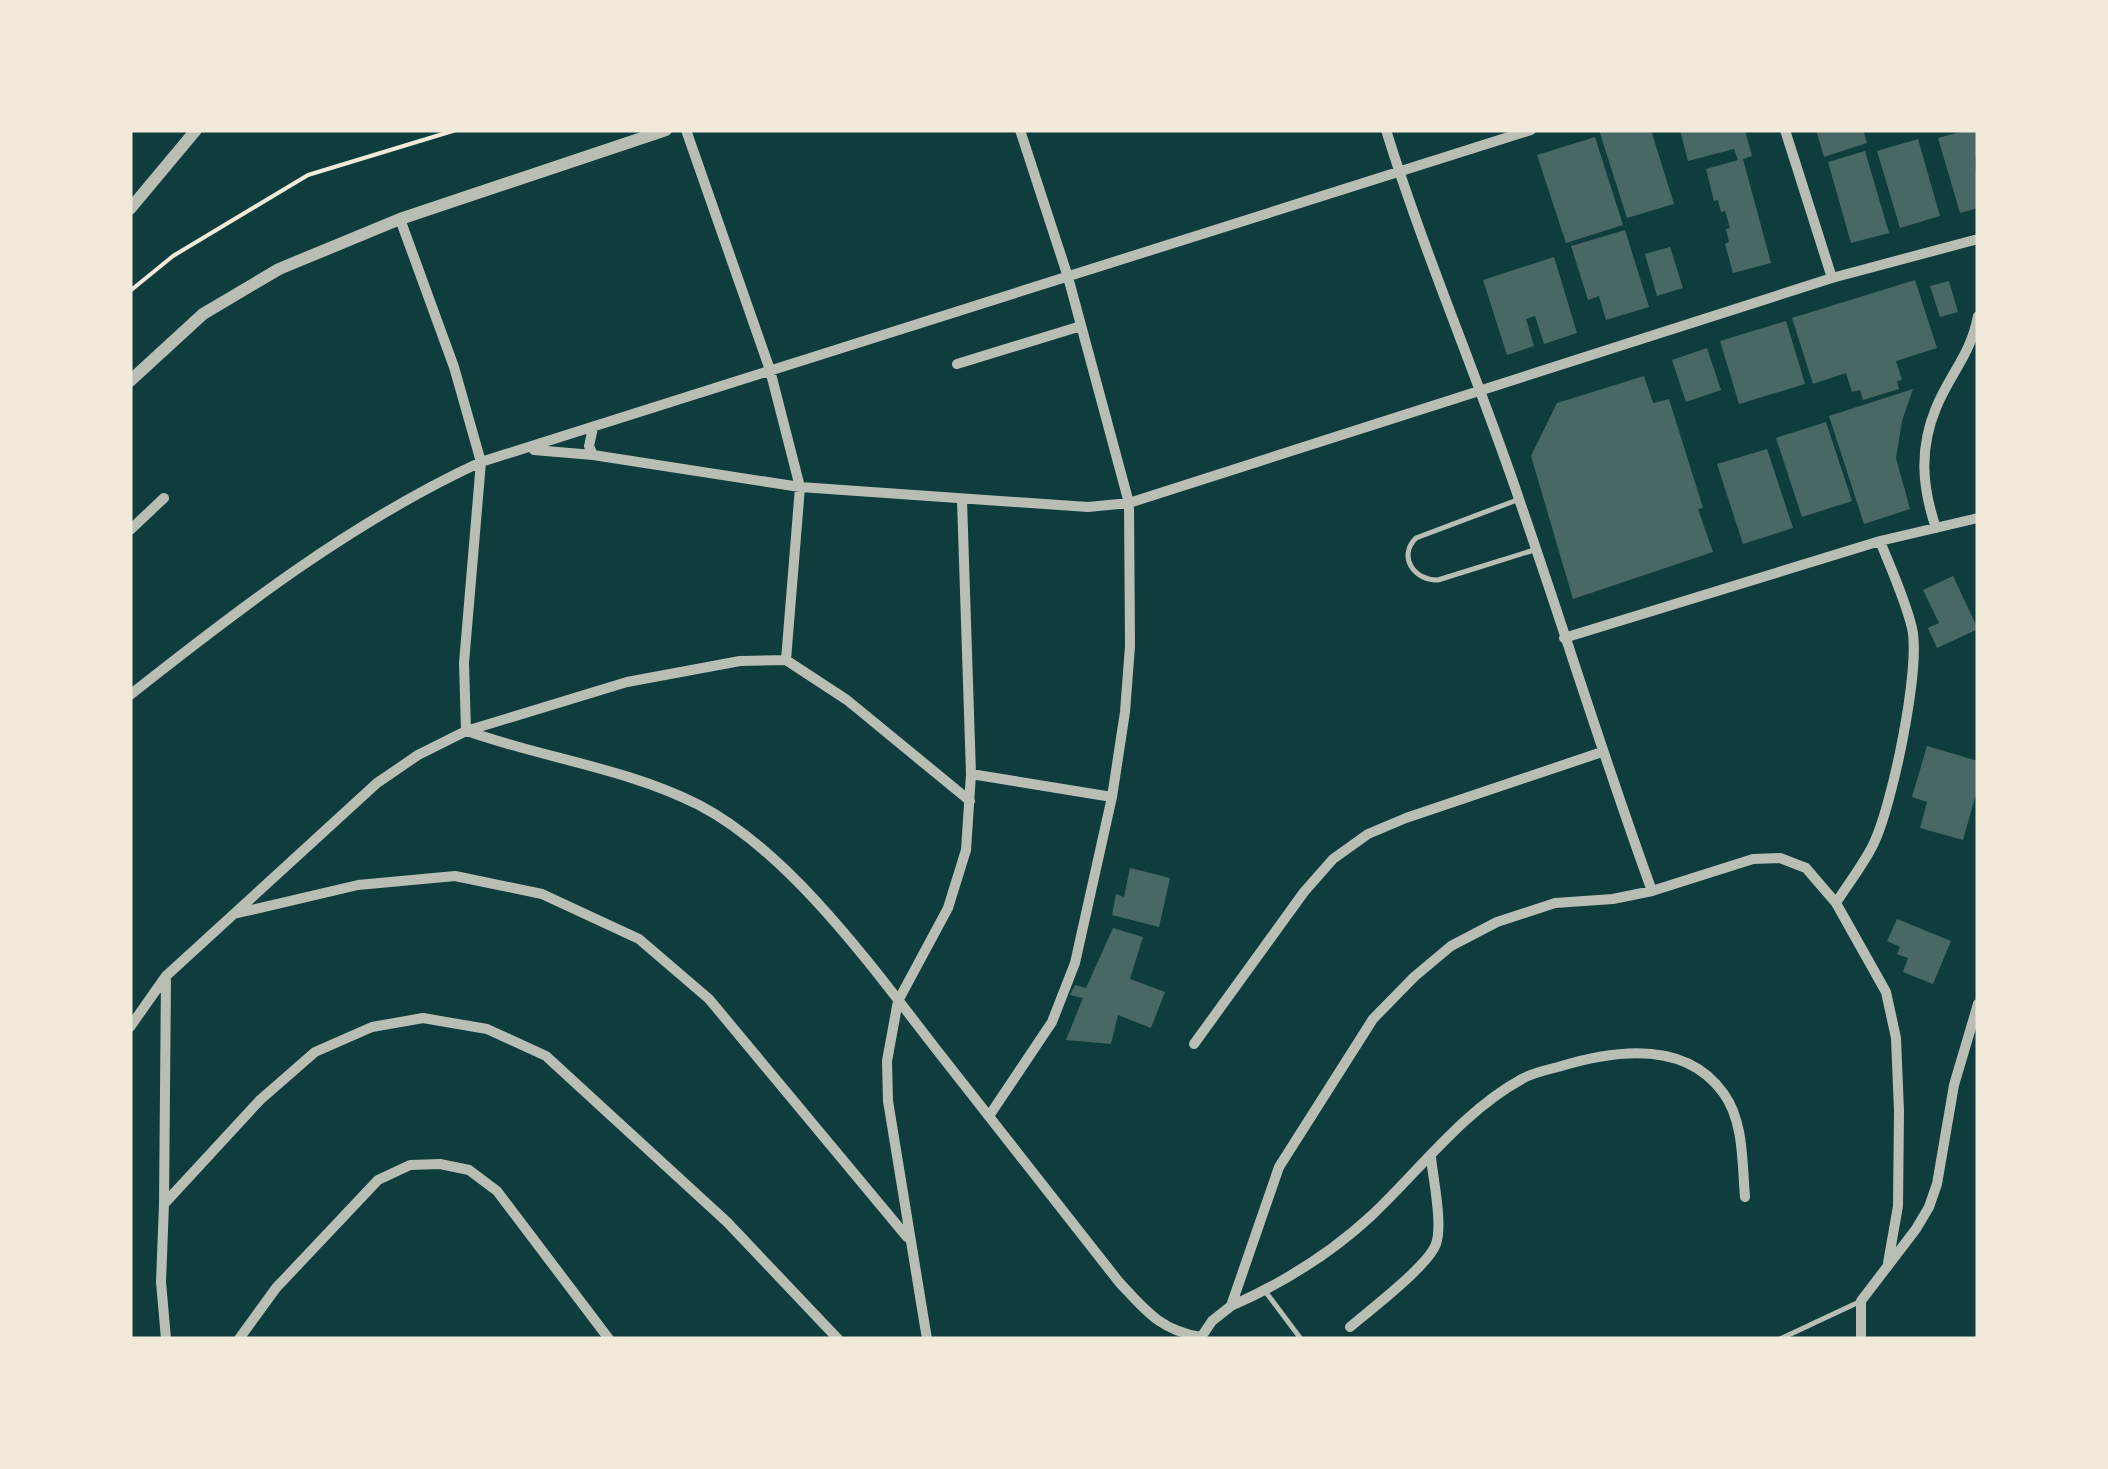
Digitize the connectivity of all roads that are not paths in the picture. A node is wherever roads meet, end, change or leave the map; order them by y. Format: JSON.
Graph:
{"nodes":[{"id":1,"x":196,"y":130,"type":"edge"},
{"id":2,"x":666,"y":130,"type":"edge"},
{"id":3,"x":686,"y":130,"type":"edge"},
{"id":4,"x":1020,"y":130,"type":"edge"},
{"id":5,"x":1386,"y":130,"type":"edge"},
{"id":6,"x":1531,"y":130,"type":"edge"},
{"id":7,"x":1785,"y":130,"type":"edge"},
{"id":8,"x":1399,"y":174,"type":"junction"},
{"id":9,"x":130,"y":209,"type":"edge"},
{"id":10,"x":400,"y":219,"type":"junction"},
{"id":11,"x":1977,"y":242,"type":"edge"},
{"id":12,"x":1068,"y":277,"type":"junction"},
{"id":13,"x":1832,"y":278,"type":"junction"},
{"id":14,"x":1978,"y":316,"type":"edge"},
{"id":15,"x":1081,"y":326,"type":"junction"},
{"id":16,"x":957,"y":364,"type":"dead end"},
{"id":17,"x":770,"y":370,"type":"junction"},
{"id":18,"x":130,"y":381,"type":"edge"},
{"id":19,"x":1478,"y":393,"type":"junction"},
{"id":20,"x":593,"y":428,"type":"junction"},
{"id":21,"x":528,"y":449,"type":"junction"},
{"id":22,"x":593,"y":455,"type":"junction"},
{"id":23,"x":481,"y":462,"type":"junction"},
{"id":24,"x":800,"y":487,"type":"junction"},
{"id":25,"x":164,"y":498,"type":"dead end"},
{"id":26,"x":1519,"y":499,"type":"junction"},
{"id":27,"x":962,"y":500,"type":"junction"},
{"id":28,"x":1129,"y":503,"type":"junction"},
{"id":29,"x":1976,"y":517,"type":"edge"},
{"id":30,"x":1936,"y":528,"type":"junction"},
{"id":31,"x":130,"y":530,"type":"edge"},
{"id":32,"x":1978,"y":534,"type":"edge"},
{"id":33,"x":1880,"y":541,"type":"junction"},
{"id":34,"x":1536,"y":549,"type":"junction"},
{"id":35,"x":1564,"y":638,"type":"junction"},
{"id":36,"x":786,"y":660,"type":"junction"},
{"id":37,"x":130,"y":695,"type":"edge"},
{"id":38,"x":466,"y":731,"type":"junction"},
{"id":39,"x":1602,"y":752,"type":"junction"},
{"id":40,"x":971,"y":774,"type":"junction"},
{"id":41,"x":1112,"y":797,"type":"junction"},
{"id":42,"x":970,"y":801,"type":"junction"},
{"id":43,"x":1652,"y":891,"type":"junction"},
{"id":44,"x":1836,"y":903,"type":"junction"},
{"id":45,"x":237,"y":914,"type":"junction"},
{"id":46,"x":166,"y":976,"type":"junction"},
{"id":47,"x":898,"y":1000,"type":"junction"},
{"id":48,"x":1978,"y":1004,"type":"edge"},
{"id":49,"x":130,"y":1027,"type":"edge"},
{"id":50,"x":1194,"y":1044,"type":"dead end"},
{"id":51,"x":989,"y":1116,"type":"junction"},
{"id":52,"x":1431,"y":1156,"type":"junction"},
{"id":53,"x":1745,"y":1197,"type":"dead end"},
{"id":54,"x":164,"y":1204,"type":"junction"},
{"id":55,"x":908,"y":1238,"type":"junction"},
{"id":56,"x":1888,"y":1263,"type":"junction"},
{"id":57,"x":1265,"y":1291,"type":"junction"},
{"id":58,"x":1860,"y":1301,"type":"junction"},
{"id":59,"x":1232,"y":1306,"type":"junction"},
{"id":60,"x":1350,"y":1327,"type":"dead end"},
{"id":61,"x":1201,"y":1338,"type":"edge"},
{"id":62,"x":166,"y":1339,"type":"edge"},
{"id":63,"x":238,"y":1339,"type":"edge"},
{"id":64,"x":609,"y":1339,"type":"edge"},
{"id":65,"x":838,"y":1339,"type":"edge"},
{"id":66,"x":927,"y":1339,"type":"edge"},
{"id":67,"x":1301,"y":1339,"type":"edge"},
{"id":68,"x":1780,"y":1339,"type":"edge"},
{"id":69,"x":1861,"y":1339,"type":"edge"}],
"edges":[{"from":1,"to":9,"type":"street"},
{"from":2,"to":10,"type":"street"},
{"from":3,"to":17,"type":"street"},
{"from":4,"to":12,"type":"street"},
{"from":5,"to":8,"type":"street"},
{"from":6,"to":8,"type":"street"},
{"from":7,"to":13,"type":"street"},
{"from":8,"to":12,"type":"street"},
{"from":8,"to":19,"type":"street"},
{"from":10,"to":18,"type":"street"},
{"from":10,"to":23,"type":"street"},
{"from":11,"to":13,"type":"street"},
{"from":12,"to":15,"type":"street"},
{"from":12,"to":17,"type":"street"},
{"from":13,"to":19,"type":"street"},
{"from":14,"to":30,"type":"street"},
{"from":15,"to":16,"type":"street"},
{"from":15,"to":28,"type":"street"},
{"from":17,"to":20,"type":"street"},
{"from":17,"to":24,"type":"street"},
{"from":19,"to":26,"type":"street"},
{"from":19,"to":28,"type":"street"},
{"from":20,"to":21,"type":"street"},
{"from":20,"to":22,"type":"street"},
{"from":21,"to":22,"type":"street"},
{"from":21,"to":23,"type":"street"},
{"from":22,"to":24,"type":"street"},
{"from":23,"to":37,"type":"street"},
{"from":23,"to":38,"type":"street"},
{"from":24,"to":27,"type":"street"},
{"from":24,"to":36,"type":"street"},
{"from":25,"to":31,"type":"street"},
{"from":26,"to":34,"type":"street"},
{"from":26,"to":34,"type":"lane"},
{"from":27,"to":28,"type":"street"},
{"from":27,"to":40,"type":"street"},
{"from":28,"to":41,"type":"street"},
{"from":29,"to":30,"type":"street"},
{"from":29,"to":32,"type":"street"},
{"from":30,"to":33,"type":"street"},
{"from":33,"to":35,"type":"street"},
{"from":33,"to":44,"type":"street"},
{"from":34,"to":35,"type":"street"},
{"from":35,"to":39,"type":"street"},
{"from":36,"to":38,"type":"street"},
{"from":36,"to":42,"type":"street"},
{"from":38,"to":45,"type":"street"},
{"from":38,"to":47,"type":"street"},
{"from":39,"to":43,"type":"street"},
{"from":39,"to":50,"type":"street"},
{"from":40,"to":41,"type":"street"},
{"from":40,"to":42,"type":"street"},
{"from":41,"to":51,"type":"street"},
{"from":42,"to":47,"type":"street"},
{"from":43,"to":44,"type":"street"},
{"from":43,"to":59,"type":"street"},
{"from":44,"to":56,"type":"street"},
{"from":45,"to":46,"type":"street"},
{"from":45,"to":55,"type":"street"},
{"from":46,"to":49,"type":"street"},
{"from":46,"to":54,"type":"street"},
{"from":47,"to":51,"type":"street"},
{"from":47,"to":55,"type":"street"},
{"from":48,"to":56,"type":"street"},
{"from":51,"to":61,"type":"street"},
{"from":52,"to":53,"type":"street"},
{"from":52,"to":57,"type":"street"},
{"from":52,"to":60,"type":"street"},
{"from":54,"to":62,"type":"street"},
{"from":54,"to":65,"type":"street"},
{"from":55,"to":66,"type":"street"},
{"from":56,"to":58,"type":"street"},
{"from":57,"to":59,"type":"street"},
{"from":57,"to":67,"type":"lane"},
{"from":58,"to":68,"type":"lane"},
{"from":58,"to":69,"type":"street"},
{"from":59,"to":61,"type":"street"},
{"from":63,"to":64,"type":"street"}]}
